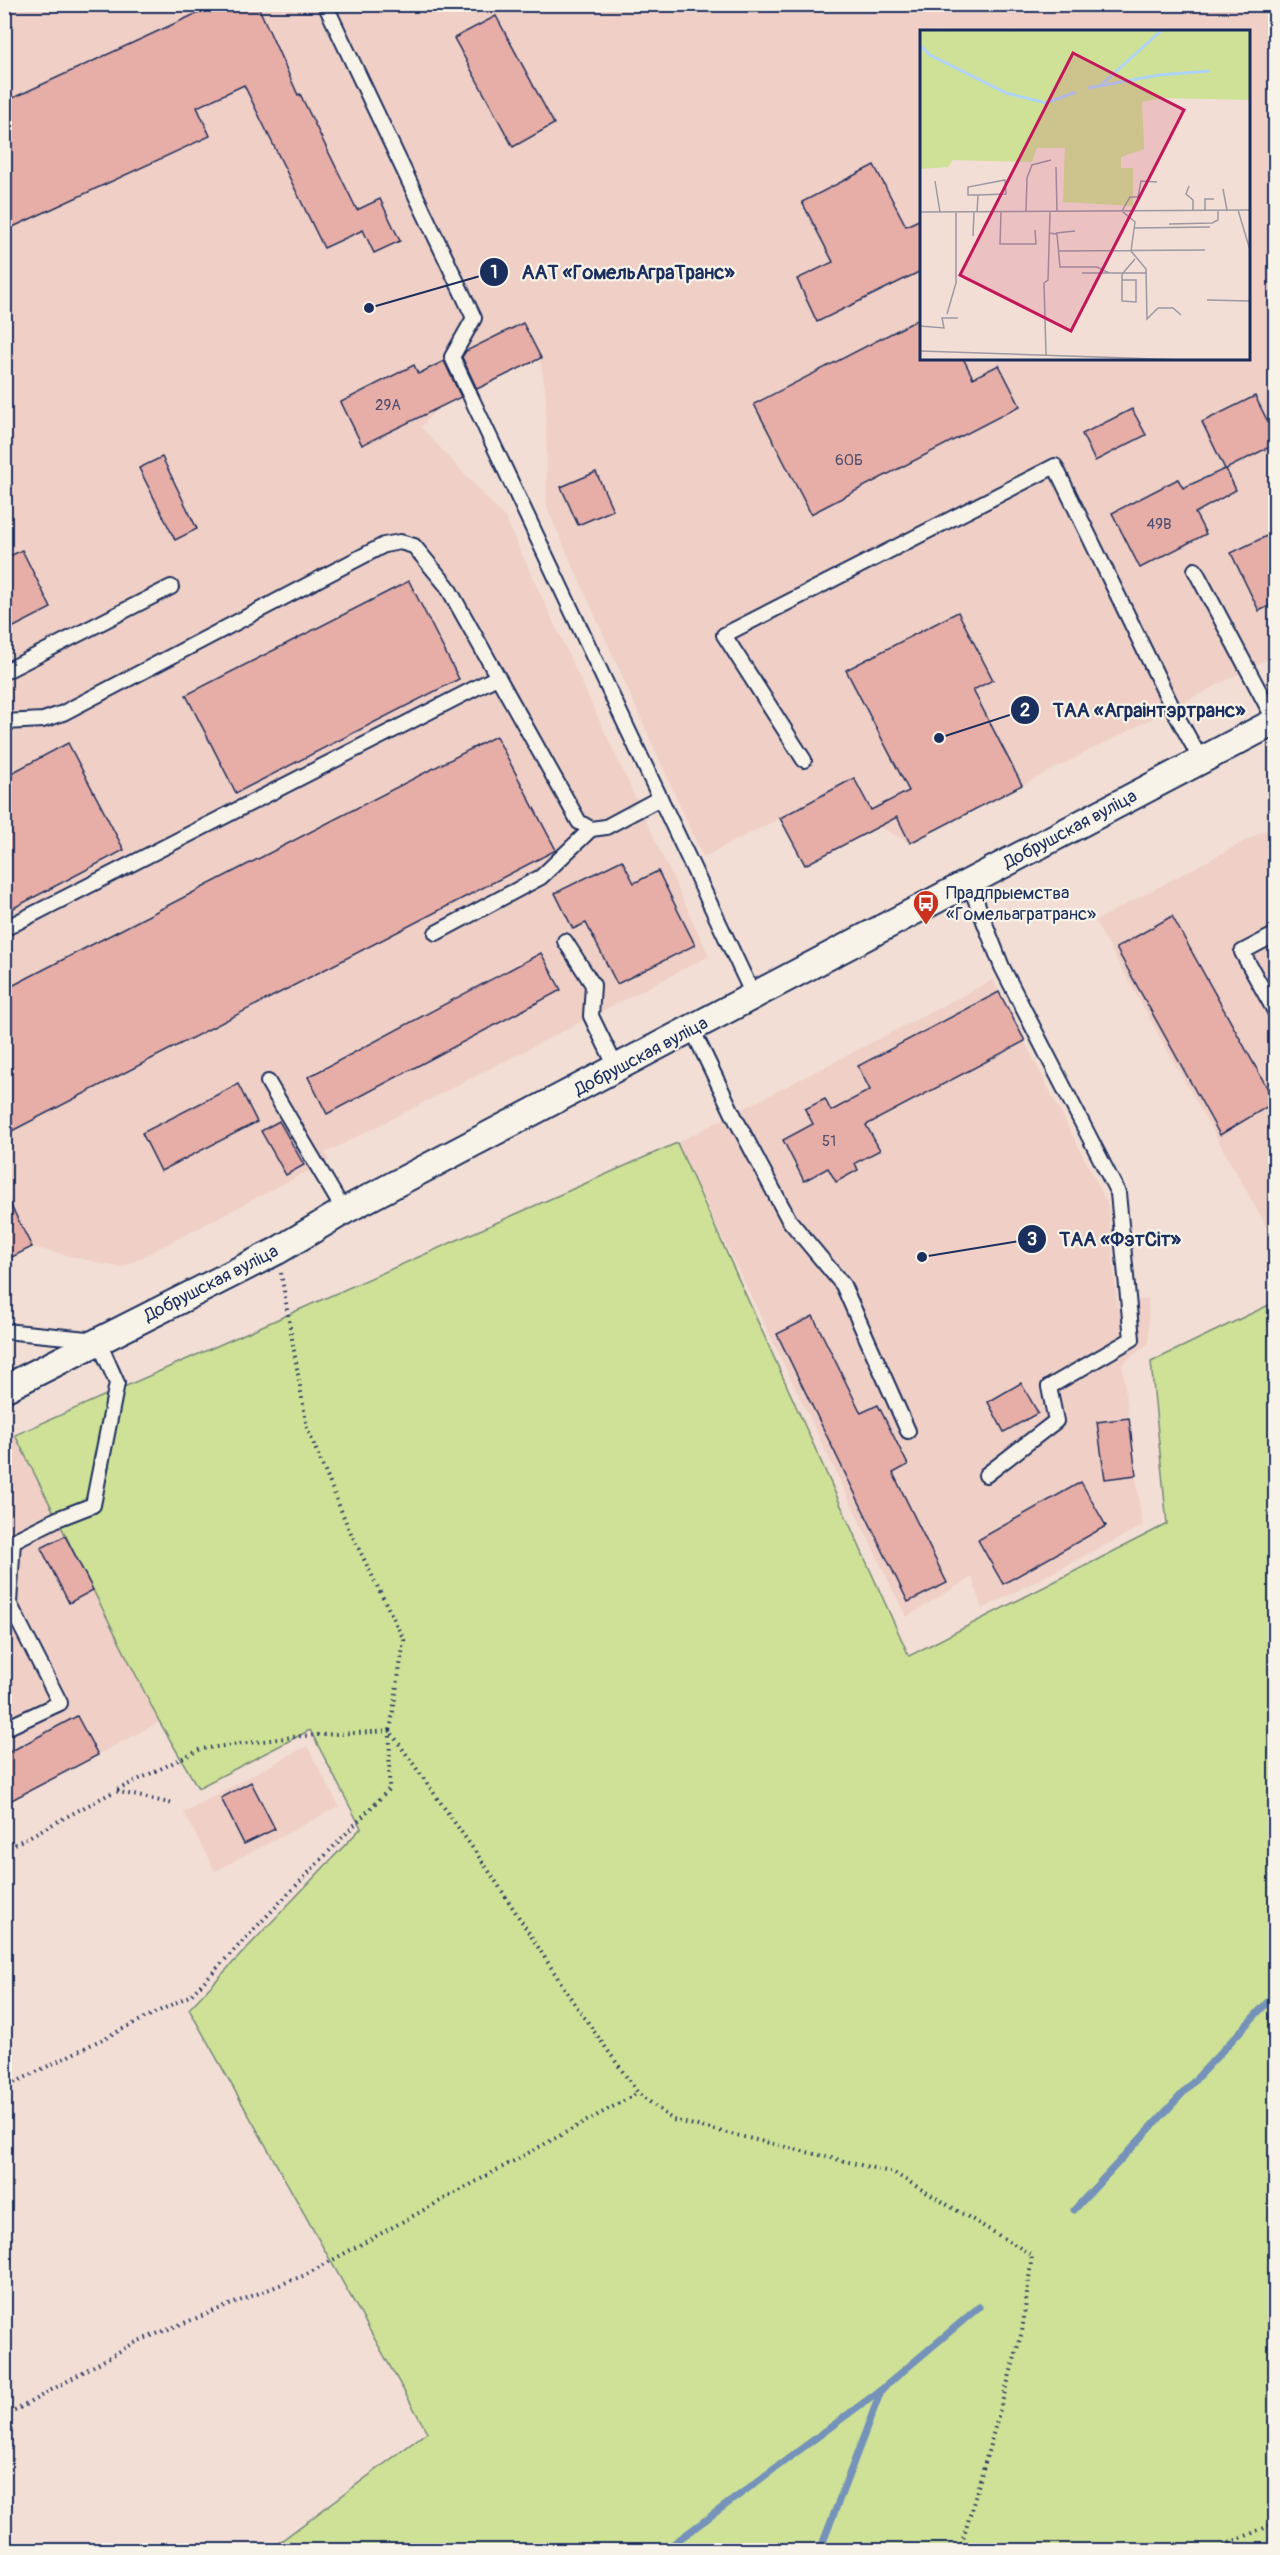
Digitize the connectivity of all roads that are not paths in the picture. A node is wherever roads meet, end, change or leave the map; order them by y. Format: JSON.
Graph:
{"nodes":[{"id":1,"x":325,"y":4,"type":"edge"},
{"id":2,"x":1195,"y":570,"type":"dead end"},
{"id":3,"x":171,"y":587,"type":"dead end"},
{"id":4,"x":4,"y":672,"type":"edge"},
{"id":5,"x":497,"y":676,"type":"junction"},
{"id":6,"x":1275,"y":721,"type":"edge"},
{"id":7,"x":4,"y":722,"type":"edge"},
{"id":8,"x":804,"y":760,"type":"dead end"},
{"id":9,"x":1201,"y":760,"type":"junction"},
{"id":10,"x":660,"y":798,"type":"junction"},
{"id":11,"x":591,"y":829,"type":"junction"},
{"id":12,"x":969,"y":883,"type":"junction"},
{"id":13,"x":4,"y":929,"type":"edge"},
{"id":14,"x":436,"y":933,"type":"dead end"},
{"id":15,"x":1275,"y":934,"type":"edge"},
{"id":16,"x":565,"y":941,"type":"dead end"},
{"id":17,"x":754,"y":997,"type":"junction"},
{"id":18,"x":1275,"y":1013,"type":"edge"},
{"id":19,"x":692,"y":1029,"type":"junction"},
{"id":20,"x":617,"y":1069,"type":"junction"},
{"id":21,"x":268,"y":1082,"type":"dead end"},
{"id":22,"x":344,"y":1211,"type":"junction"},
{"id":23,"x":4,"y":1331,"type":"edge"},
{"id":24,"x":98,"y":1340,"type":"junction"},
{"id":25,"x":4,"y":1389,"type":"edge"},
{"id":26,"x":908,"y":1431,"type":"dead end"},
{"id":27,"x":986,"y":1475,"type":"dead end"},
{"id":28,"x":4,"y":1729,"type":"edge"}],
"edges":[{"from":1,"to":10,"type":"lane"},
{"from":2,"to":6,"type":"lane"},
{"from":3,"to":4,"type":"lane"},
{"from":5,"to":7,"type":"lane"},
{"from":5,"to":11,"type":"lane"},
{"from":5,"to":13,"type":"lane"},
{"from":6,"to":9,"type":"street","name":"Добрушская вуліца"},
{"from":8,"to":9,"type":"lane"},
{"from":9,"to":12,"type":"street","name":"Добрушская вуліца"},
{"from":10,"to":11,"type":"lane"},
{"from":10,"to":17,"type":"lane"},
{"from":11,"to":14,"type":"lane"},
{"from":12,"to":17,"type":"street","name":"Добрушская вуліца"},
{"from":12,"to":27,"type":"lane"},
{"from":15,"to":18,"type":"lane"},
{"from":16,"to":20,"type":"lane"},
{"from":17,"to":19,"type":"street","name":"Добрушская вуліца"},
{"from":19,"to":20,"type":"street","name":"Добрушская вуліца"},
{"from":19,"to":26,"type":"lane"},
{"from":20,"to":22,"type":"street","name":"Добрушская вуліца"},
{"from":21,"to":22,"type":"lane"},
{"from":22,"to":24,"type":"street","name":"Добрушская вуліца"},
{"from":23,"to":24,"type":"lane"},
{"from":24,"to":25,"type":"street","name":"Добрушская вуліца"},
{"from":24,"to":28,"type":"lane"}]}
